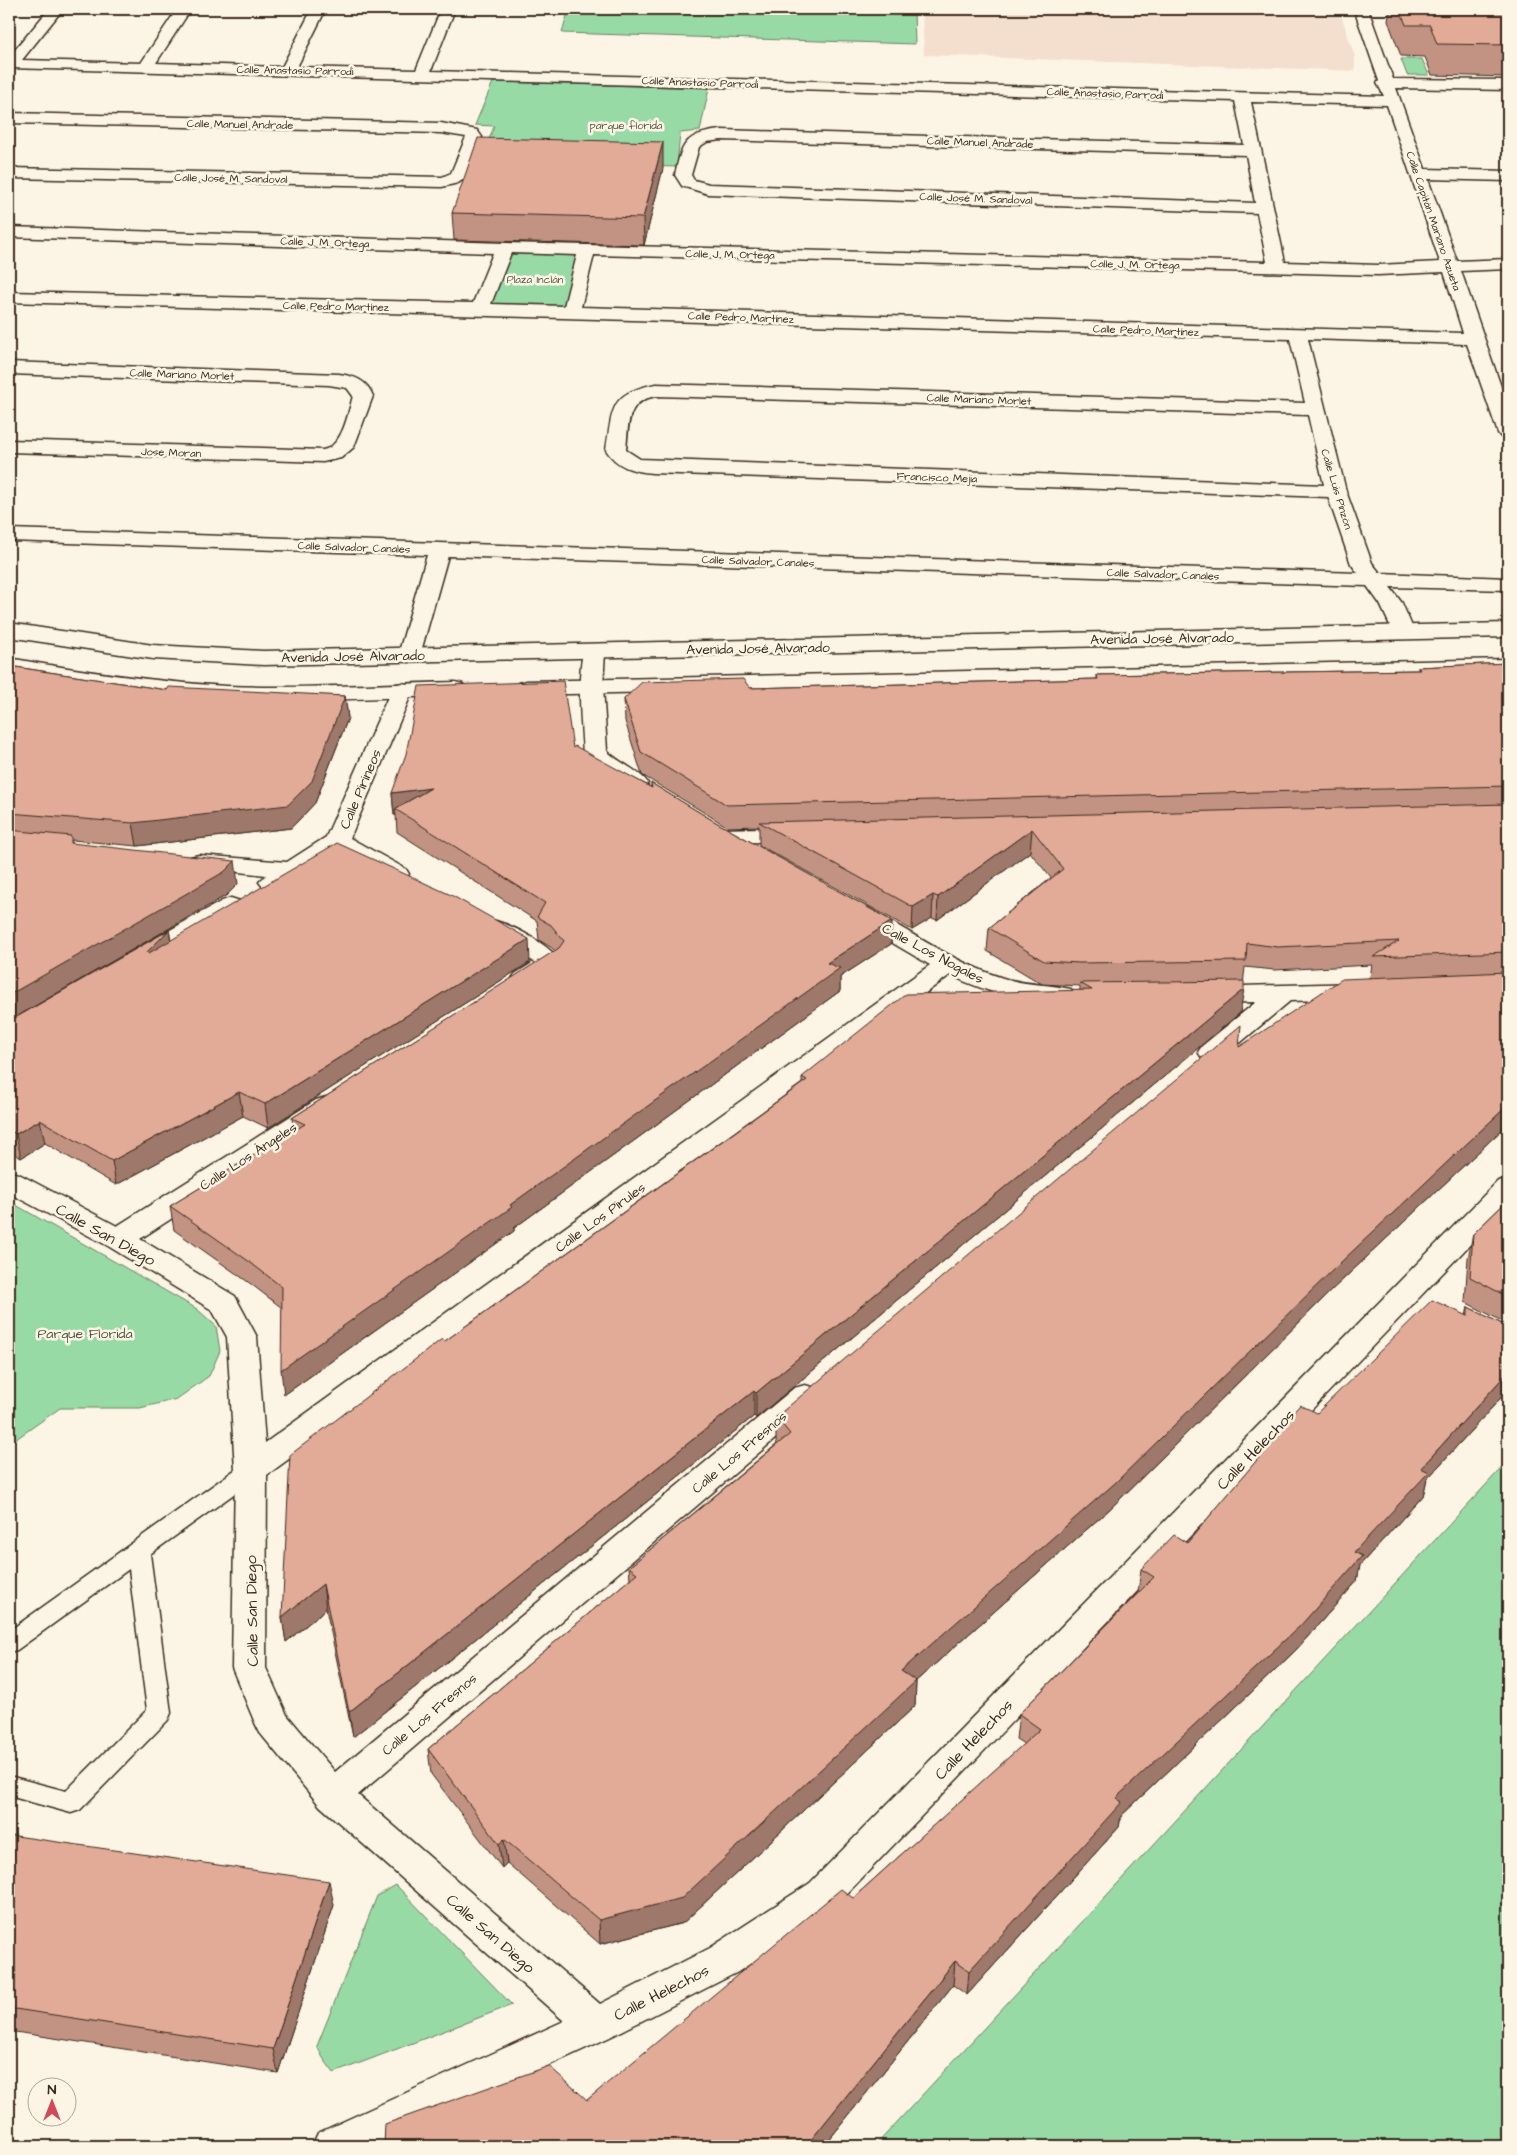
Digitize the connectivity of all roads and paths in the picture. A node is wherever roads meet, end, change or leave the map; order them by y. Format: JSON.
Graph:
{"nodes":[{"id":1,"x":56,"y":9,"type":"edge"},
{"id":2,"x":184,"y":9,"type":"edge"},
{"id":3,"x":319,"y":9,"type":"edge"},
{"id":4,"x":448,"y":9,"type":"edge"},
{"id":5,"x":1361,"y":9,"type":"edge"},
{"id":6,"x":10,"y":64,"type":"edge"},
{"id":7,"x":146,"y":67,"type":"junction"},
{"id":8,"x":288,"y":70,"type":"junction"},
{"id":9,"x":423,"y":74,"type":"junction"},
{"id":10,"x":1386,"y":83,"type":"junction"},
{"id":11,"x":1508,"y":85,"type":"edge"},
{"id":12,"x":1242,"y":97,"type":"junction"},
{"id":13,"x":1392,"y":101,"type":"junction"},
{"id":14,"x":9,"y":118,"type":"edge"},
{"id":15,"x":1252,"y":150,"type":"junction"},
{"id":16,"x":9,"y":173,"type":"edge"},
{"id":17,"x":1418,"y":174,"type":"junction"},
{"id":18,"x":1508,"y":176,"type":"edge"},
{"id":19,"x":452,"y":180,"type":"joint"},
{"id":20,"x":688,"y":183,"type":"joint"},
{"id":21,"x":1265,"y":208,"type":"junction"},
{"id":22,"x":9,"y":232,"type":"edge"},
{"id":23,"x":504,"y":248,"type":"junction"},
{"id":24,"x":587,"y":250,"type":"junction"},
{"id":25,"x":1508,"y":264,"type":"edge"},
{"id":26,"x":1277,"y":268,"type":"junction"},
{"id":27,"x":1451,"y":268,"type":"junction"},
{"id":28,"x":9,"y":297,"type":"edge"},
{"id":29,"x":480,"y":309,"type":"junction"},
{"id":30,"x":571,"y":312,"type":"junction"},
{"id":31,"x":1298,"y":335,"type":"junction"},
{"id":32,"x":1474,"y":339,"type":"junction"},
{"id":33,"x":9,"y":368,"type":"edge"},
{"id":34,"x":643,"y":391,"type":"joint"},
{"id":35,"x":1315,"y":409,"type":"junction"},
{"id":36,"x":1508,"y":433,"type":"edge"},
{"id":37,"x":9,"y":446,"type":"edge"},
{"id":38,"x":334,"y":454,"type":"joint"},
{"id":39,"x":1336,"y":492,"type":"junction"},
{"id":40,"x":9,"y":535,"type":"edge"},
{"id":41,"x":440,"y":550,"type":"junction"},
{"id":42,"x":1374,"y":580,"type":"junction"},
{"id":43,"x":1508,"y":584,"type":"edge"},
{"id":44,"x":9,"y":630,"type":"edge"},
{"id":45,"x":1508,"y":630,"type":"edge"},
{"id":46,"x":1404,"y":631,"type":"junction"},
{"id":47,"x":594,"y":652,"type":"junction"},
{"id":48,"x":409,"y":655,"type":"junction"},
{"id":49,"x":9,"y":665,"type":"edge"},
{"id":50,"x":1508,"y":666,"type":"edge"},
{"id":51,"x":592,"y":686,"type":"junction"},
{"id":52,"x":472,"y":688,"type":"edge"},
{"id":53,"x":502,"y":688,"type":"edge"},
{"id":54,"x":402,"y":690,"type":"junction"},
{"id":55,"x":657,"y":796,"type":"edge"},
{"id":56,"x":822,"y":834,"type":"edge"},
{"id":57,"x":337,"y":841,"type":"junction"},
{"id":58,"x":178,"y":860,"type":"edge"},
{"id":59,"x":764,"y":860,"type":"edge"},
{"id":60,"x":293,"y":870,"type":"junction"},
{"id":61,"x":414,"y":884,"type":"edge"},
{"id":62,"x":840,"y":903,"type":"edge"},
{"id":63,"x":474,"y":917,"type":"edge"},
{"id":64,"x":949,"y":964,"type":"junction"},
{"id":65,"x":121,"y":969,"type":"edge"},
{"id":66,"x":1384,"y":990,"type":"edge"},
{"id":67,"x":1282,"y":994,"type":"junction"},
{"id":68,"x":1184,"y":995,"type":"edge"},
{"id":69,"x":500,"y":996,"type":"edge"},
{"id":70,"x":1087,"y":996,"type":"edge"},
{"id":71,"x":1191,"y":1071,"type":"edge"},
{"id":72,"x":350,"y":1091,"type":"edge"},
{"id":73,"x":9,"y":1181,"type":"edge"},
{"id":74,"x":1508,"y":1188,"type":"edge"},
{"id":75,"x":118,"y":1239,"type":"junction"},
{"id":76,"x":826,"y":1378,"type":"edge"},
{"id":77,"x":251,"y":1470,"type":"junction"},
{"id":78,"x":138,"y":1551,"type":"junction"},
{"id":79,"x":9,"y":1643,"type":"edge"},
{"id":80,"x":9,"y":1786,"type":"edge"},
{"id":81,"x":333,"y":1795,"type":"junction"},
{"id":82,"x":596,"y":2026,"type":"junction"},
{"id":83,"x":332,"y":2146,"type":"edge"}],
"edges":[{"from":1,"to":6,"type":"street"},
{"from":2,"to":7,"type":"street"},
{"from":3,"to":8,"type":"street"},
{"from":4,"to":9,"type":"street"},
{"from":5,"to":10,"type":"street","name":"Calle Capitán Mariano Azueta"},
{"from":6,"to":7,"type":"street","name":"Calle Anastasio Parrodi"},
{"from":7,"to":8,"type":"street","name":"Calle Anastasio Parrodi"},
{"from":8,"to":9,"type":"street","name":"Calle Anastasio Parrodi"},
{"from":9,"to":12,"type":"street","name":"Calle Anastasio Parrodi"},
{"from":10,"to":11,"type":"street"},
{"from":10,"to":13,"type":"street","name":"Calle Capitán Mariano Azueta"},
{"from":12,"to":13,"type":"street","name":"Calle Anastasio Parrodi"},
{"from":12,"to":15,"type":"street"},
{"from":13,"to":17,"type":"street","name":"Calle Capitán Mariano Azueta"},
{"from":14,"to":19,"type":"street","name":"Calle Manuel Andrade"},
{"from":15,"to":20,"type":"street","name":"Calle Manuel Andrade"},
{"from":15,"to":21,"type":"street"},
{"from":16,"to":19,"type":"street","name":"Calle José M. Sandoval"},
{"from":17,"to":18,"type":"street"},
{"from":17,"to":27,"type":"street","name":"Calle Capitán Mariano Azueta"},
{"from":20,"to":21,"type":"street","name":"Calle José M. Sandoval"},
{"from":21,"to":26,"type":"street"},
{"from":22,"to":23,"type":"street","name":"Calle J. M. Ortega"},
{"from":23,"to":24,"type":"street","name":"Calle J. M. Ortega"},
{"from":23,"to":29,"type":"street"},
{"from":24,"to":26,"type":"street","name":"Calle J. M. Ortega"},
{"from":24,"to":30,"type":"street"},
{"from":25,"to":27,"type":"street","name":"Calle J. M. Ortega"},
{"from":26,"to":27,"type":"street","name":"Calle J. M. Ortega"},
{"from":27,"to":32,"type":"street","name":"Calle Capitán Mariano Azueta"},
{"from":28,"to":29,"type":"street","name":"Calle Pedro Martínez"},
{"from":29,"to":30,"type":"street","name":"Calle Pedro Martínez"},
{"from":30,"to":31,"type":"street","name":"Calle Pedro Martínez"},
{"from":31,"to":32,"type":"street","name":"Calle Pedro Martínez"},
{"from":31,"to":35,"type":"street","name":"Calle Luis Pinzón"},
{"from":32,"to":36,"type":"street","name":"Calle Capitán Mariano Azueta"},
{"from":33,"to":38,"type":"street","name":"Calle Mariano Morlet"},
{"from":34,"to":35,"type":"street","name":"Calle Mariano Morlet"},
{"from":34,"to":39,"type":"street","name":"Francisco Mejia"},
{"from":35,"to":39,"type":"street","name":"Calle Luis Pinzón"},
{"from":37,"to":38,"type":"street","name":"Jose Moran"},
{"from":39,"to":42,"type":"street","name":"Calle Luis Pinzón"},
{"from":40,"to":41,"type":"street","name":"Calle Salvador Canales"},
{"from":41,"to":42,"type":"street","name":"Calle Salvador Canales"},
{"from":41,"to":48,"type":"street"},
{"from":42,"to":43,"type":"street","name":"Calle Salvador Canales"},
{"from":42,"to":46,"type":"street","name":"Calle Luis Pinzón"},
{"from":44,"to":48,"type":"street","name":"Avenida José Alvarado"},
{"from":45,"to":46,"type":"street","name":"Avenida José Alvarado"},
{"from":46,"to":47,"type":"street","name":"Avenida José Alvarado"},
{"from":47,"to":48,"type":"street","name":"Avenida José Alvarado"},
{"from":47,"to":51,"type":"street"},
{"from":49,"to":54,"type":"street"},
{"from":50,"to":51,"type":"street"},
{"from":51,"to":53,"type":"street"},
{"from":51,"to":55,"type":"street"},
{"from":52,"to":54,"type":"street"},
{"from":54,"to":57,"type":"street","name":"Calle Pirineos"},
{"from":56,"to":59,"type":"street"},
{"from":57,"to":60,"type":"street","name":"Calle Pirineos"},
{"from":57,"to":61,"type":"street"},
{"from":58,"to":60,"type":"street"},
{"from":60,"to":65,"type":"street","name":"Calle Pirineos"},
{"from":62,"to":64,"type":"street","name":"Calle Los Nogales"},
{"from":63,"to":69,"type":"street"},
{"from":64,"to":70,"type":"street","name":"Calle Los Nogales"},
{"from":64,"to":77,"type":"street","name":"Calle Los Pirules"},
{"from":66,"to":67,"type":"street"},
{"from":67,"to":68,"type":"street"},
{"from":67,"to":71,"type":"street"},
{"from":72,"to":75,"type":"street","name":"Calle Los Ángeles"},
{"from":73,"to":75,"type":"street","name":"Calle San Diego"},
{"from":74,"to":82,"type":"street","name":"Calle Helechos"},
{"from":75,"to":77,"type":"street","name":"Calle San Diego"},
{"from":76,"to":81,"type":"street","name":"Calle Los Fresnos"},
{"from":77,"to":78,"type":"lane"},
{"from":77,"to":81,"type":"street","name":"Calle San Diego"},
{"from":78,"to":79,"type":"lane"},
{"from":78,"to":80,"type":"lane"},
{"from":81,"to":82,"type":"street","name":"Calle San Diego"},
{"from":82,"to":83,"type":"street","name":"Calle Helechos"}]}
